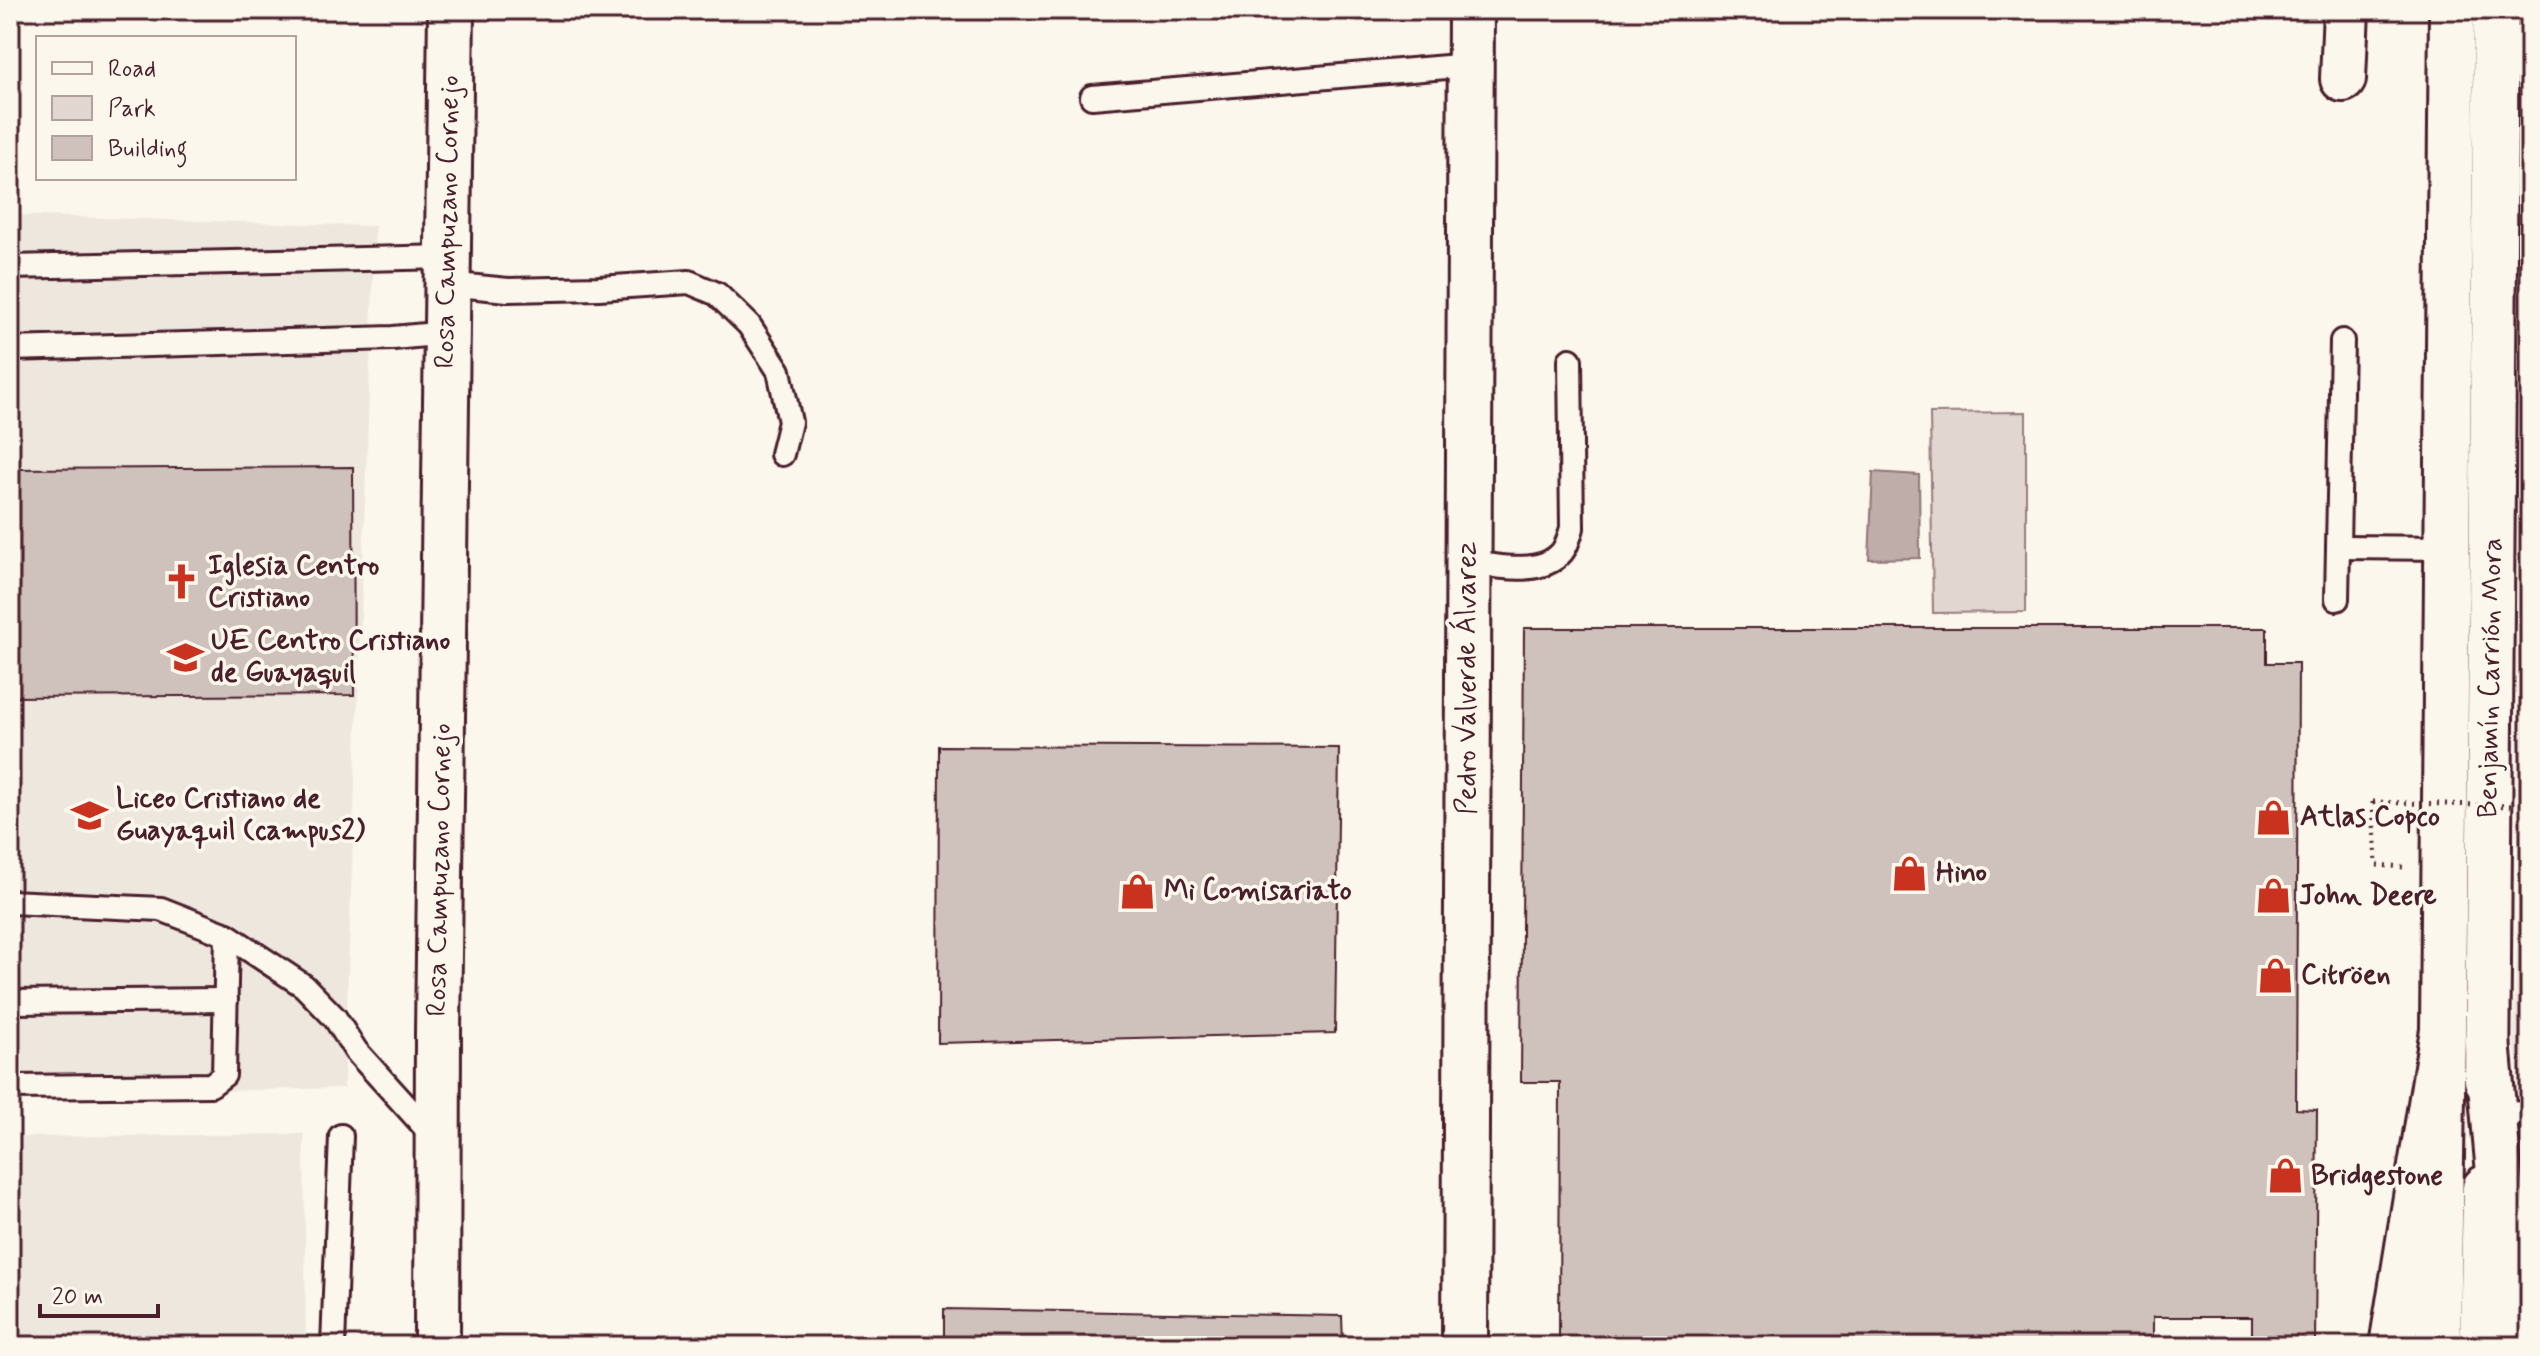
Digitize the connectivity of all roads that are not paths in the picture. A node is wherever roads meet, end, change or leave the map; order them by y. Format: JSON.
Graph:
{"nodes":[{"id":1,"x":451,"y":10,"type":"edge"},
{"id":2,"x":1471,"y":10,"type":"edge"},
{"id":3,"x":2346,"y":10,"type":"edge"},
{"id":4,"x":2452,"y":10,"type":"edge"},
{"id":5,"x":2496,"y":10,"type":"edge"},
{"id":6,"x":1470,"y":65,"type":"junction"},
{"id":7,"x":2343,"y":79,"type":"dead end"},
{"id":8,"x":1092,"y":97,"type":"dead end"},
{"id":9,"x":10,"y":267,"type":"edge"},
{"id":10,"x":447,"y":270,"type":"junction"},
{"id":11,"x":447,"y":333,"type":"junction"},
{"id":12,"x":2342,"y":341,"type":"dead end"},
{"id":13,"x":10,"y":349,"type":"edge"},
{"id":14,"x":1570,"y":360,"type":"dead end"},
{"id":15,"x":782,"y":454,"type":"dead end"},
{"id":16,"x":2339,"y":547,"type":"junction"},
{"id":17,"x":2448,"y":548,"type":"junction"},
{"id":18,"x":1468,"y":562,"type":"junction"},
{"id":19,"x":2337,"y":599,"type":"dead end"},
{"id":20,"x":10,"y":902,"type":"edge"},
{"id":21,"x":227,"y":935,"type":"junction"},
{"id":22,"x":226,"y":1000,"type":"junction"},
{"id":23,"x":10,"y":1002,"type":"edge"},
{"id":24,"x":2443,"y":1030,"type":"junction"},
{"id":25,"x":2487,"y":1041,"type":"junction"},
{"id":26,"x":10,"y":1087,"type":"edge"},
{"id":27,"x":2511,"y":1113,"type":"edge"},
{"id":28,"x":341,"y":1136,"type":"dead end"},
{"id":29,"x":438,"y":1142,"type":"junction"},
{"id":30,"x":333,"y":1346,"type":"edge"},
{"id":31,"x":437,"y":1346,"type":"edge"},
{"id":32,"x":1465,"y":1346,"type":"edge"},
{"id":33,"x":2392,"y":1346,"type":"edge"},
{"id":34,"x":2438,"y":1346,"type":"edge"},
{"id":35,"x":2482,"y":1346,"type":"edge"},
{"id":36,"x":2518,"y":1346,"type":"edge"}],
"edges":[{"from":1,"to":10,"type":"main road","name":"Rosa Campuzano Cornejo"},
{"from":2,"to":6,"type":"main road","name":"Pedro Valverde Álvarez"},
{"from":3,"to":7,"type":"main road"},
{"from":4,"to":17,"type":"main road","name":"Benjamín Carrión Mora"},
{"from":5,"to":25,"type":"main road","name":"Benjamín Carrión Mora"},
{"from":6,"to":8,"type":"lane"},
{"from":6,"to":18,"type":"main road","name":"Pedro Valverde Álvarez"},
{"from":9,"to":10,"type":"lane"},
{"from":10,"to":11,"type":"main road","name":"Rosa Campuzano Cornejo"},
{"from":10,"to":15,"type":"lane"},
{"from":11,"to":13,"type":"lane"},
{"from":11,"to":29,"type":"main road","name":"Rosa Campuzano Cornejo"},
{"from":12,"to":16,"type":"lane"},
{"from":14,"to":18,"type":"lane"},
{"from":16,"to":17,"type":"lane"},
{"from":16,"to":19,"type":"lane"},
{"from":17,"to":24,"type":"main road","name":"Benjamín Carrión Mora"},
{"from":18,"to":32,"type":"main road","name":"Pedro Valverde Álvarez"},
{"from":20,"to":21,"type":"lane"},
{"from":21,"to":22,"type":"lane"},
{"from":21,"to":29,"type":"lane"},
{"from":22,"to":23,"type":"lane"},
{"from":22,"to":26,"type":"lane"},
{"from":24,"to":33,"type":"main road"},
{"from":24,"to":34,"type":"main road","name":"Benjamín Carrión Mora"},
{"from":25,"to":27,"type":"main road"},
{"from":25,"to":35,"type":"main road","name":"Benjamín Carrión Mora"},
{"from":27,"to":36,"type":"main road"},
{"from":28,"to":30,"type":"lane"},
{"from":29,"to":31,"type":"main road","name":"Rosa Campuzano Cornejo"}]}
